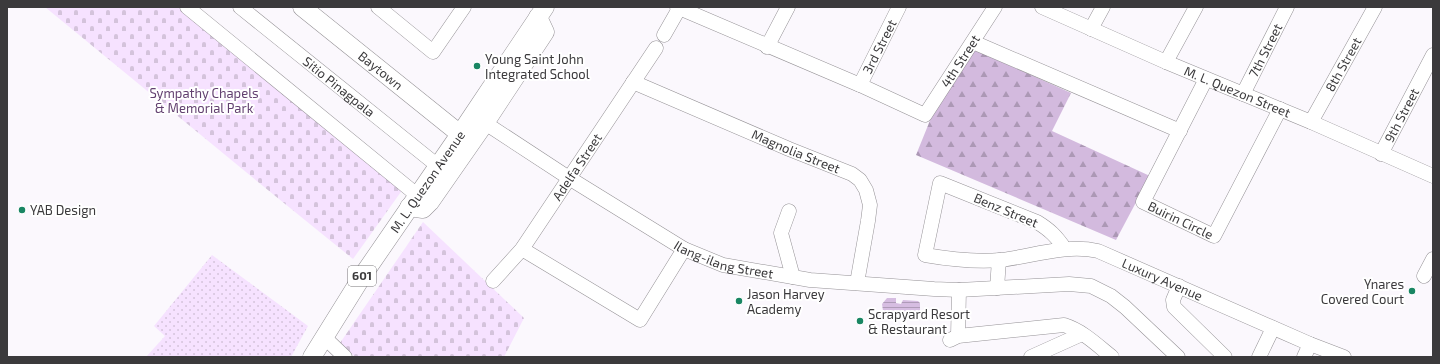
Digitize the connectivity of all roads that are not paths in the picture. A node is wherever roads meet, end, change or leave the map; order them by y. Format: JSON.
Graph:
{"nodes":[{"id":1,"x":187,"y":7,"type":"edge"},
{"id":2,"x":240,"y":7,"type":"edge"},
{"id":3,"x":302,"y":7,"type":"edge"},
{"id":4,"x":378,"y":7,"type":"edge"},
{"id":5,"x":464,"y":7,"type":"edge"},
{"id":6,"x":679,"y":7,"type":"edge"},
{"id":7,"x":788,"y":7,"type":"edge"},
{"id":8,"x":899,"y":7,"type":"edge"},
{"id":9,"x":995,"y":7,"type":"edge"},
{"id":10,"x":1042,"y":7,"type":"edge"},
{"id":11,"x":1103,"y":7,"type":"edge"},
{"id":12,"x":1196,"y":7,"type":"edge"},
{"id":13,"x":1287,"y":7,"type":"edge"},
{"id":14,"x":1375,"y":7,"type":"edge"},
{"id":15,"x":541,"y":12,"type":"edge"},
{"id":16,"x":1091,"y":29,"type":"junction"},
{"id":17,"x":664,"y":35,"type":"dead end"},
{"id":18,"x":973,"y":42,"type":"junction"},
{"id":19,"x":768,"y":47,"type":"junction"},
{"id":20,"x":656,"y":48,"type":"dead end"},
{"id":21,"x":1433,"y":55,"type":"edge"},
{"id":22,"x":1166,"y":62,"type":"junction"},
{"id":23,"x":1206,"y":79,"type":"junction"},
{"id":24,"x":633,"y":82,"type":"junction"},
{"id":25,"x":860,"y":85,"type":"junction"},
{"id":26,"x":1243,"y":94,"type":"junction"},
{"id":27,"x":1280,"y":109,"type":"junction"},
{"id":28,"x":1311,"y":122,"type":"junction"},
{"id":29,"x":485,"y":123,"type":"junction"},
{"id":30,"x":1180,"y":131,"type":"junction"},
{"id":31,"x":460,"y":134,"type":"junction"},
{"id":32,"x":1381,"y":154,"type":"junction"},
{"id":33,"x":438,"y":166,"type":"junction"},
{"id":34,"x":1433,"y":176,"type":"edge"},
{"id":35,"x":569,"y":178,"type":"junction"},
{"id":36,"x":413,"y":201,"type":"junction"},
{"id":37,"x":789,"y":211,"type":"dead end"},
{"id":38,"x":522,"y":248,"type":"junction"},
{"id":39,"x":684,"y":249,"type":"junction"},
{"id":40,"x":1065,"y":249,"type":"junction"},
{"id":41,"x":925,"y":255,"type":"joint"},
{"id":42,"x":1433,"y":259,"type":"edge"},
{"id":43,"x":1000,"y":260,"type":"junction"},
{"id":44,"x":1424,"y":276,"type":"dead end"},
{"id":45,"x":793,"y":277,"type":"junction"},
{"id":46,"x":493,"y":281,"type":"dead end"},
{"id":47,"x":857,"y":283,"type":"junction"},
{"id":48,"x":1179,"y":286,"type":"junction"},
{"id":49,"x":997,"y":288,"type":"junction"},
{"id":50,"x":959,"y":290,"type":"junction"},
{"id":51,"x":1273,"y":328,"type":"junction"},
{"id":52,"x":1082,"y":334,"type":"junction"},
{"id":53,"x":324,"y":337,"type":"junction"},
{"id":54,"x":1307,"y":351,"type":"edge"},
{"id":55,"x":312,"y":357,"type":"edge"},
{"id":56,"x":345,"y":357,"type":"edge"},
{"id":57,"x":1031,"y":357,"type":"edge"},
{"id":58,"x":1112,"y":357,"type":"edge"},
{"id":59,"x":1178,"y":357,"type":"edge"},
{"id":60,"x":1225,"y":357,"type":"edge"},
{"id":61,"x":1259,"y":357,"type":"edge"},
{"id":62,"x":1344,"y":357,"type":"edge"}],
"edges":[{"from":1,"to":36,"type":"street"},
{"from":2,"to":33,"type":"street","name":"Sitio Pinagpala"},
{"from":3,"to":31,"type":"main road","name":"Baytown"},
{"from":4,"to":5,"type":"street"},
{"from":6,"to":17,"type":"street"},
{"from":6,"to":19,"type":"street"},
{"from":7,"to":19,"type":"street"},
{"from":8,"to":25,"type":"street","name":"3rd Street"},
{"from":9,"to":18,"type":"street","name":"4th Street"},
{"from":10,"to":16,"type":"street","name":"M. L. Quezon Street"},
{"from":11,"to":16,"type":"street"},
{"from":12,"to":22,"type":"street"},
{"from":13,"to":26,"type":"street","name":"7th Street"},
{"from":14,"to":28,"type":"street","name":"8th Street"},
{"from":15,"to":29,"type":"main road"},
{"from":15,"to":31,"type":"main road","name":"M. L. Quezon Avenue","number":"601"},
{"from":16,"to":22,"type":"street","name":"M. L. Quezon Street"},
{"from":18,"to":25,"type":"street","name":"4th Street"},
{"from":18,"to":30,"type":"street"},
{"from":19,"to":25,"type":"street"},
{"from":20,"to":24,"type":"street","name":"Adelfa Street"},
{"from":21,"to":32,"type":"street","name":"9th Street"},
{"from":22,"to":23,"type":"street","name":"M. L. Quezon Street"},
{"from":23,"to":26,"type":"street","name":"M. L. Quezon Street"},
{"from":23,"to":30,"type":"street","name":"Buirin Circle"},
{"from":24,"to":35,"type":"street","name":"Adelfa Street"},
{"from":24,"to":47,"type":"street","name":"Magnolia Street"},
{"from":26,"to":27,"type":"street","name":"M. L. Quezon Street"},
{"from":27,"to":28,"type":"street","name":"M. L. Quezon Street"},
{"from":27,"to":30,"type":"street","name":"Buirin Circle"},
{"from":28,"to":32,"type":"street","name":"M. L. Quezon Street"},
{"from":29,"to":35,"type":"street","name":"Ilang-ilang Street"},
{"from":29,"to":36,"type":"main road"},
{"from":31,"to":33,"type":"main road","name":"M. L. Quezon Avenue","number":"601"},
{"from":32,"to":34,"type":"street","name":"M. L. Quezon Street"},
{"from":33,"to":36,"type":"main road","name":"M. L. Quezon Avenue","number":"601"},
{"from":35,"to":38,"type":"street","name":"Adelfa Street"},
{"from":35,"to":39,"type":"street","name":"Ilang-ilang Street"},
{"from":36,"to":53,"type":"main road","name":"M. L. Quezon Avenue","number":"601"},
{"from":37,"to":45,"type":"street"},
{"from":38,"to":39,"type":"street"},
{"from":38,"to":46,"type":"street","name":"Adelfa Street"},
{"from":39,"to":45,"type":"street","name":"Ilang-ilang Street"},
{"from":40,"to":41,"type":"street","name":"Benz Street"},
{"from":40,"to":43,"type":"street","name":"Luxury Avenue"},
{"from":40,"to":48,"type":"street","name":"Luxury Avenue"},
{"from":41,"to":43,"type":"street","name":"Luxury Avenue"},
{"from":42,"to":44,"type":"street"},
{"from":43,"to":49,"type":"street"},
{"from":45,"to":47,"type":"street","name":"Ilang-ilang Street"},
{"from":47,"to":50,"type":"street","name":"Ilang-ilang Street"},
{"from":48,"to":51,"type":"street","name":"Luxury Avenue"},
{"from":48,"to":60,"type":"street"},
{"from":49,"to":50,"type":"street","name":"Ilang-ilang Street"},
{"from":49,"to":59,"type":"street","name":"Ilang-ilang Street"},
{"from":50,"to":52,"type":"street"},
{"from":51,"to":54,"type":"street","name":"Luxury Avenue"},
{"from":51,"to":61,"type":"street"},
{"from":52,"to":57,"type":"street"},
{"from":52,"to":58,"type":"street"},
{"from":53,"to":55,"type":"main road","name":"M. L. Quezon Avenue","number":"601"},
{"from":53,"to":56,"type":"street"},
{"from":54,"to":62,"type":"street","name":"Luxury Avenue"}]}
